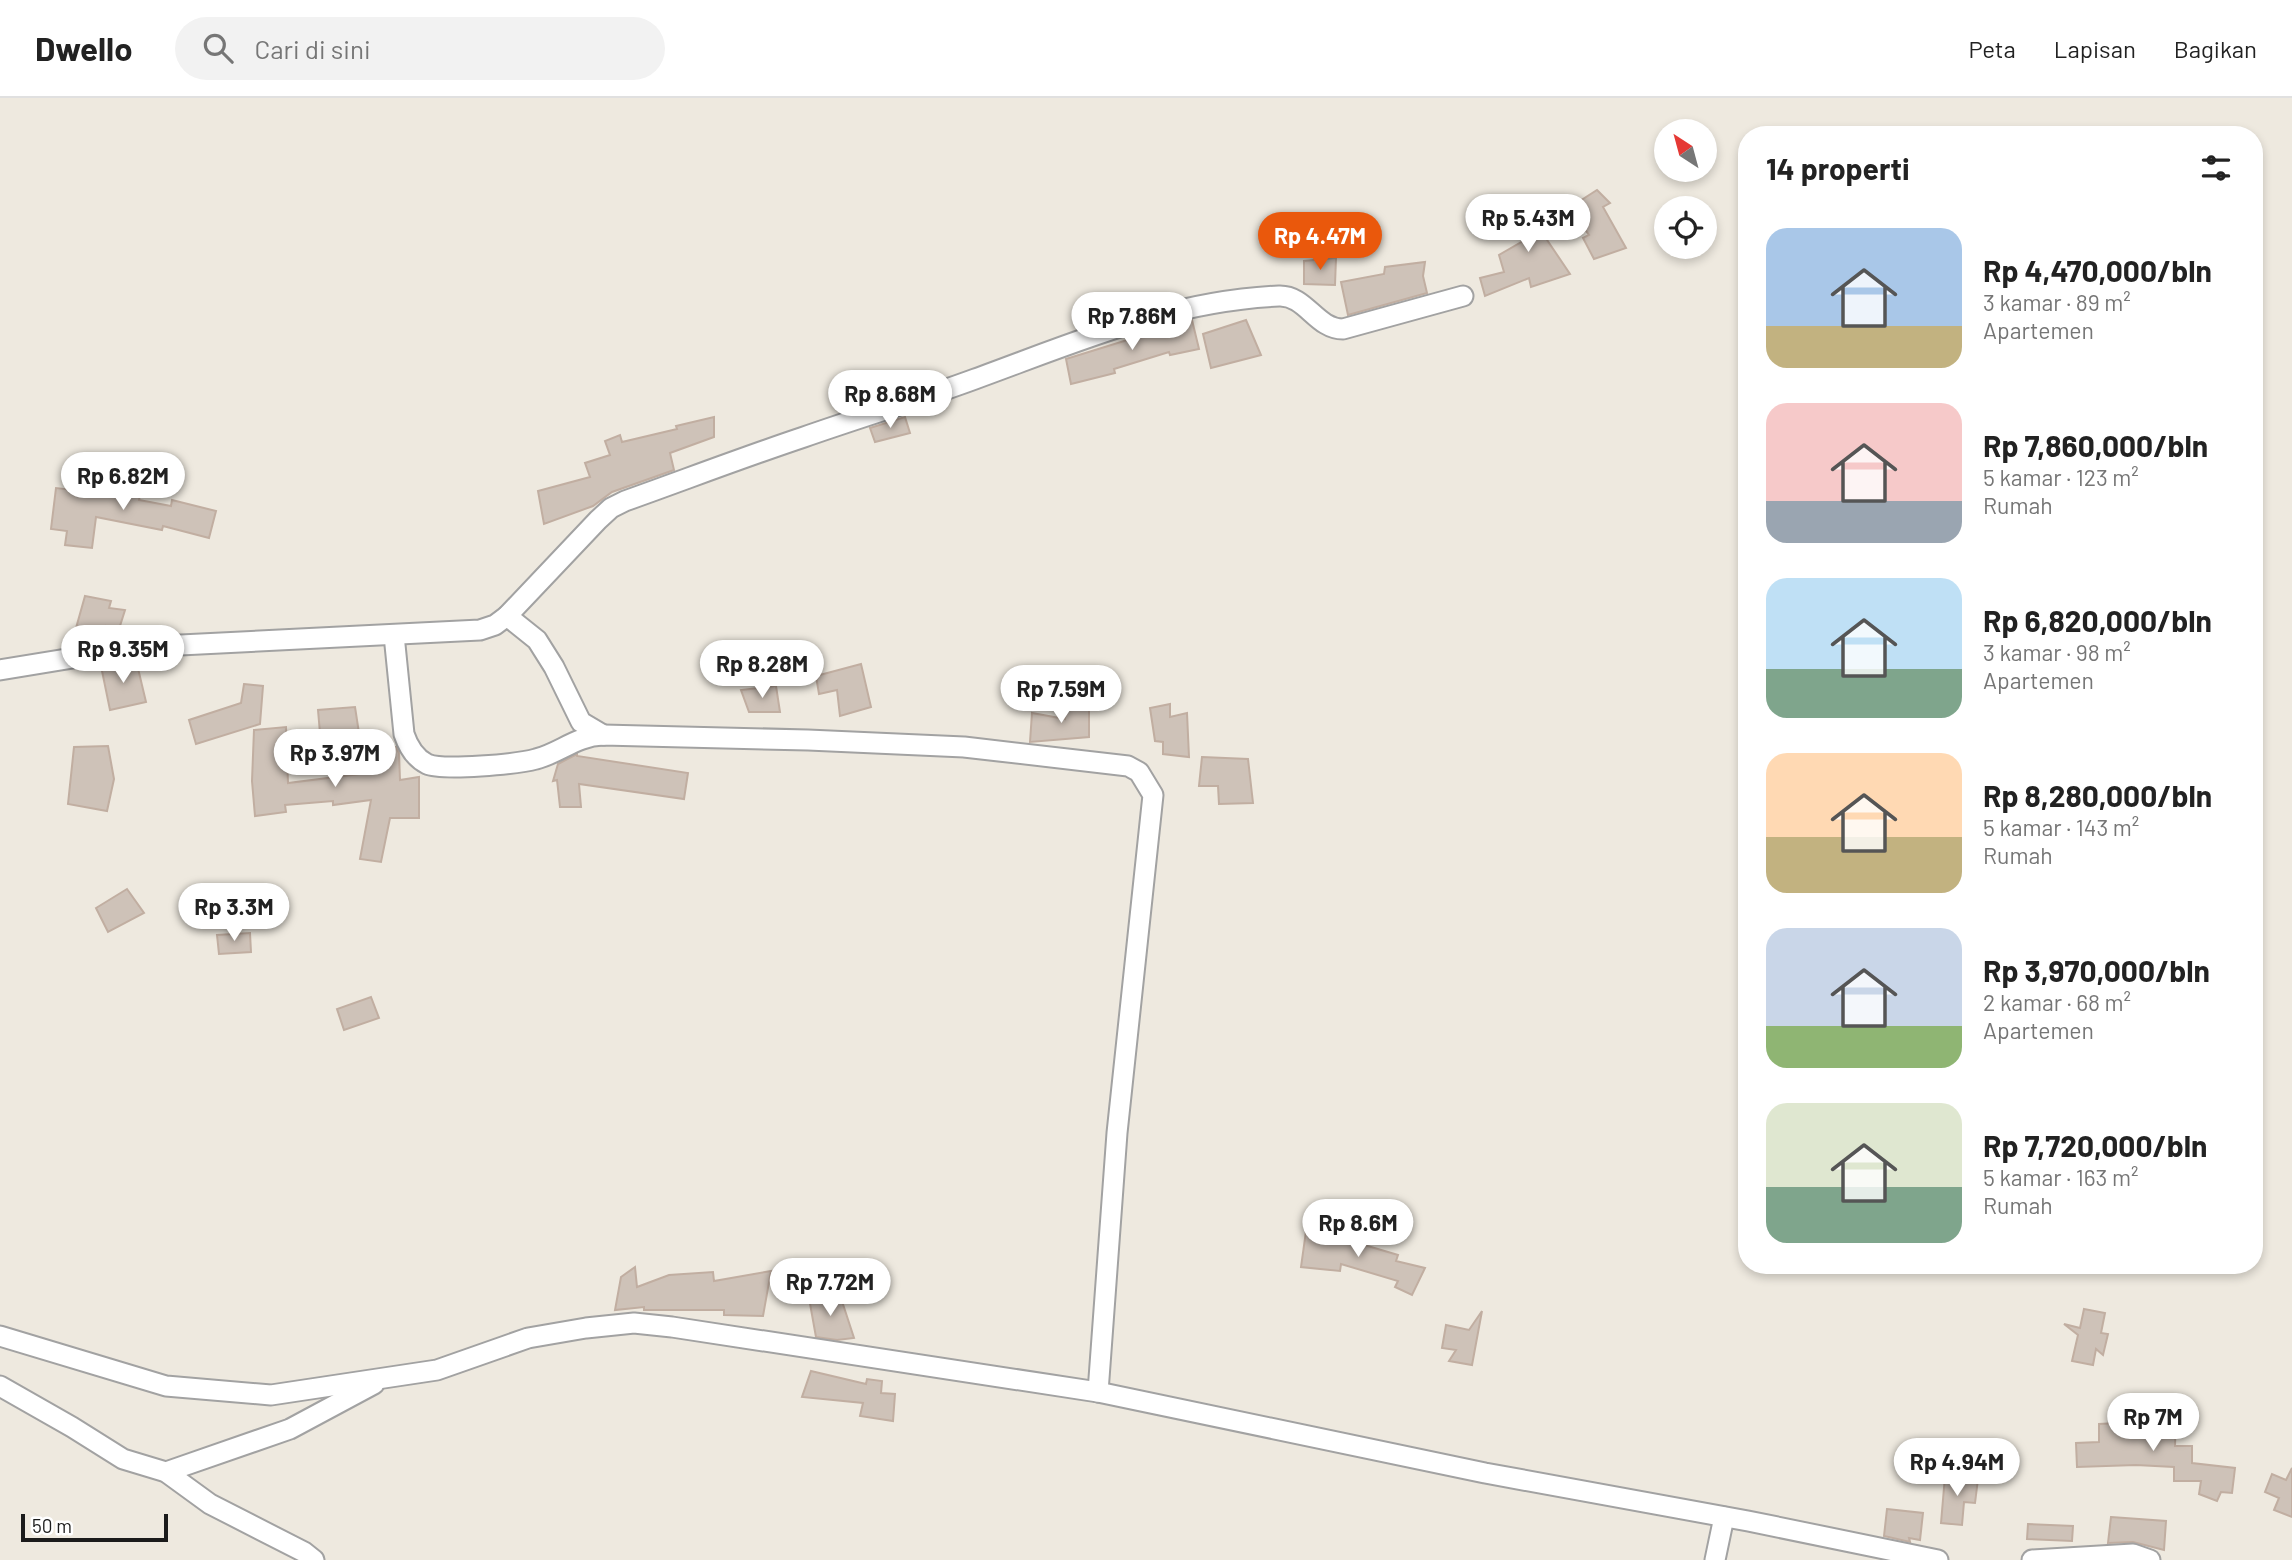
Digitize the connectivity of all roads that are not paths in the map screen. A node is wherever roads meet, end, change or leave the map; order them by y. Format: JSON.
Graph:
{"nodes":[{"id":1,"x":1463,"y":296,"type":"dead end"},
{"id":2,"x":507,"y":617,"type":"junction"},
{"id":3,"x":394,"y":635,"type":"junction"},
{"id":4,"x":0,"y":670,"type":"edge"},
{"id":5,"x":603,"y":735,"type":"junction"},
{"id":6,"x":0,"y":1336,"type":"edge"},
{"id":7,"x":388,"y":1377,"type":"junction"},
{"id":8,"x":0,"y":1386,"type":"edge"},
{"id":9,"x":1098,"y":1392,"type":"junction"},
{"id":10,"x":166,"y":1472,"type":"junction"},
{"id":11,"x":1724,"y":1517,"type":"junction"},
{"id":12,"x":1855,"y":1552,"type":"edge"},
{"id":13,"x":314,"y":1560,"type":"edge"},
{"id":14,"x":1715,"y":1560,"type":"edge"},
{"id":15,"x":1938,"y":1560,"type":"edge"},
{"id":16,"x":2032,"y":1560,"type":"edge"},
{"id":17,"x":2150,"y":1560,"type":"edge"}],
"edges":[{"from":1,"to":2,"type":"street"},
{"from":2,"to":3,"type":"street"},
{"from":2,"to":5,"type":"street"},
{"from":3,"to":4,"type":"street"},
{"from":3,"to":5,"type":"street"},
{"from":5,"to":9,"type":"street"},
{"from":6,"to":7,"type":"street"},
{"from":7,"to":9,"type":"street"},
{"from":7,"to":10,"type":"street"},
{"from":8,"to":10,"type":"street"},
{"from":9,"to":11,"type":"street"},
{"from":10,"to":13,"type":"street"},
{"from":11,"to":12,"type":"street"},
{"from":11,"to":14,"type":"street"},
{"from":12,"to":15,"type":"street"},
{"from":16,"to":17,"type":"street"}]}
